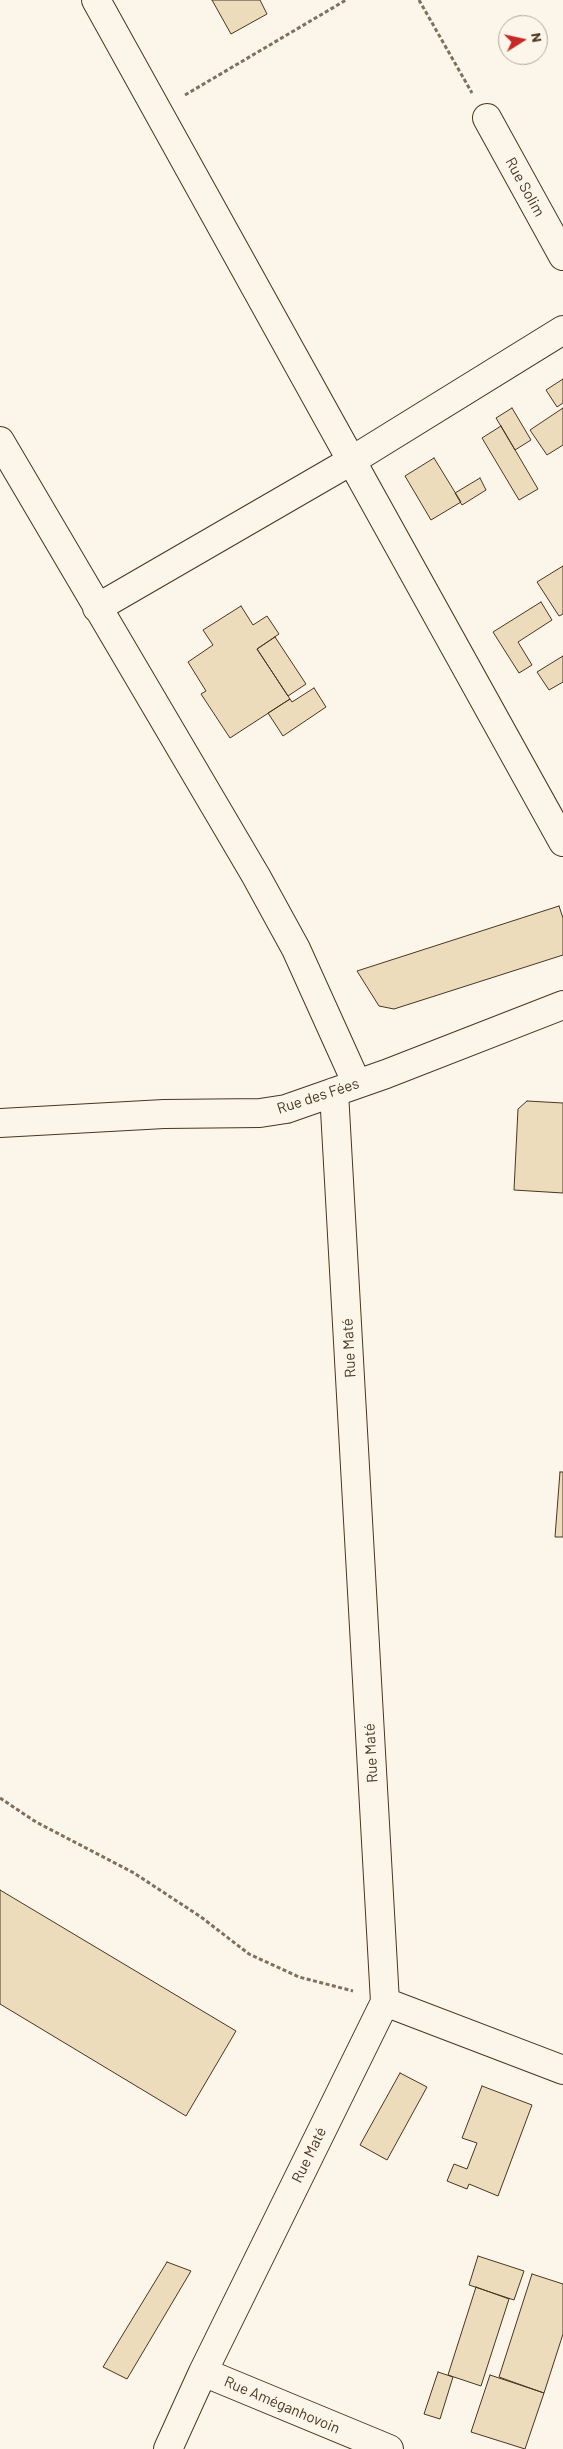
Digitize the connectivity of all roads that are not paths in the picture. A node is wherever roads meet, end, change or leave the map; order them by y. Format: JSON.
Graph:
{"nodes":[{"id":1,"x":96,"y":0,"type":"edge"},
{"id":2,"x":487,"y":118,"type":"road end"},
{"id":3,"x":563,"y":256,"type":"edge"},
{"id":4,"x":563,"y":330,"type":"edge"},
{"id":5,"x":0,"y":441,"type":"edge"},
{"id":6,"x":351,"y":460,"type":"junction"},
{"id":7,"x":97,"y":608,"type":"junction"},
{"id":8,"x":563,"y":842,"type":"edge"},
{"id":9,"x":563,"y":1005,"type":"edge"},
{"id":10,"x":346,"y":1088,"type":"junction"},
{"id":11,"x":0,"y":1123,"type":"edge"},
{"id":12,"x":385,"y":2002,"type":"junction"},
{"id":13,"x":563,"y":2070,"type":"edge"},
{"id":14,"x":203,"y":2372,"type":"junction"},
{"id":15,"x":168,"y":2449,"type":"edge"},
{"id":16,"x":389,"y":2449,"type":"edge"}],
"edges":[{"from":1,"to":6,"type":"street"},
{"from":2,"to":3,"type":"street","name":"Rue Solim"},
{"from":4,"to":6,"type":"street"},
{"from":5,"to":7,"type":"street"},
{"from":6,"to":7,"type":"street"},
{"from":6,"to":8,"type":"street"},
{"from":7,"to":10,"type":"street"},
{"from":9,"to":10,"type":"street","name":"Rue des Fées"},
{"from":10,"to":11,"type":"street","name":"Rue des Fées"},
{"from":10,"to":12,"type":"street","name":"Rue Maté"},
{"from":12,"to":13,"type":"street"},
{"from":12,"to":14,"type":"street","name":"Rue Maté"},
{"from":14,"to":15,"type":"street","name":"Rue Maté"},
{"from":14,"to":16,"type":"street","name":"Rue Améganhovoin"}]}
